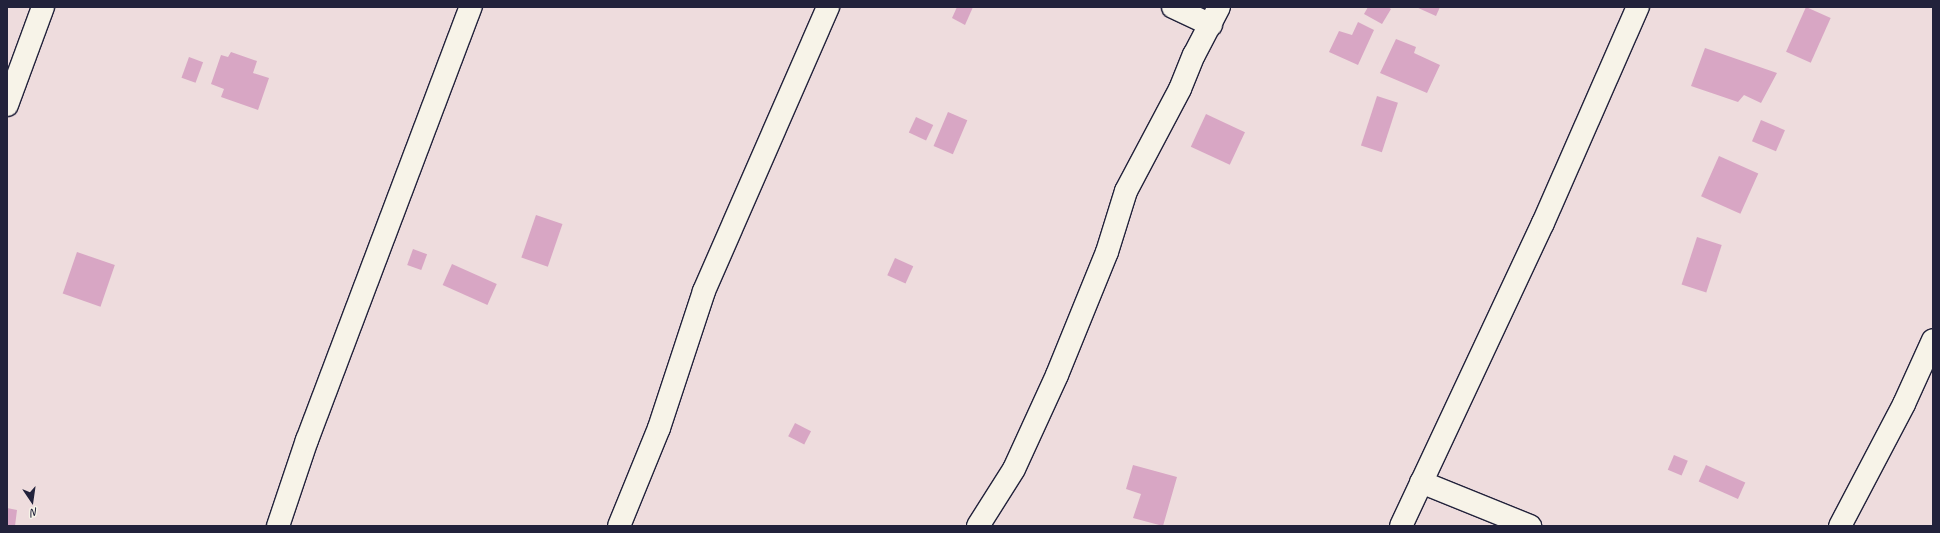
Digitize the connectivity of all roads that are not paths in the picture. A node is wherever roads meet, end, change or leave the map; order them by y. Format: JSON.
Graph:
{"nodes":[{"id":1,"x":43,"y":7,"type":"edge"},
{"id":2,"x":471,"y":7,"type":"edge"},
{"id":3,"x":828,"y":7,"type":"edge"},
{"id":4,"x":1173,"y":7,"type":"edge"},
{"id":5,"x":1638,"y":7,"type":"edge"},
{"id":6,"x":1215,"y":16,"type":"edge"},
{"id":7,"x":7,"y":105,"type":"edge"},
{"id":8,"x":1933,"y":340,"type":"edge"},
{"id":9,"x":1421,"y":482,"type":"junction"},
{"id":10,"x":278,"y":526,"type":"edge"},
{"id":11,"x":620,"y":526,"type":"edge"},
{"id":12,"x":978,"y":526,"type":"edge"},
{"id":13,"x":1401,"y":526,"type":"edge"},
{"id":14,"x":1530,"y":526,"type":"edge"},
{"id":15,"x":1840,"y":526,"type":"edge"}],
"edges":[{"from":1,"to":7,"type":"street"},
{"from":2,"to":10,"type":"street"},
{"from":3,"to":11,"type":"street"},
{"from":4,"to":6,"type":"street"},
{"from":5,"to":9,"type":"street"},
{"from":6,"to":12,"type":"street"},
{"from":8,"to":15,"type":"street"},
{"from":9,"to":13,"type":"street"},
{"from":9,"to":14,"type":"street"}]}
